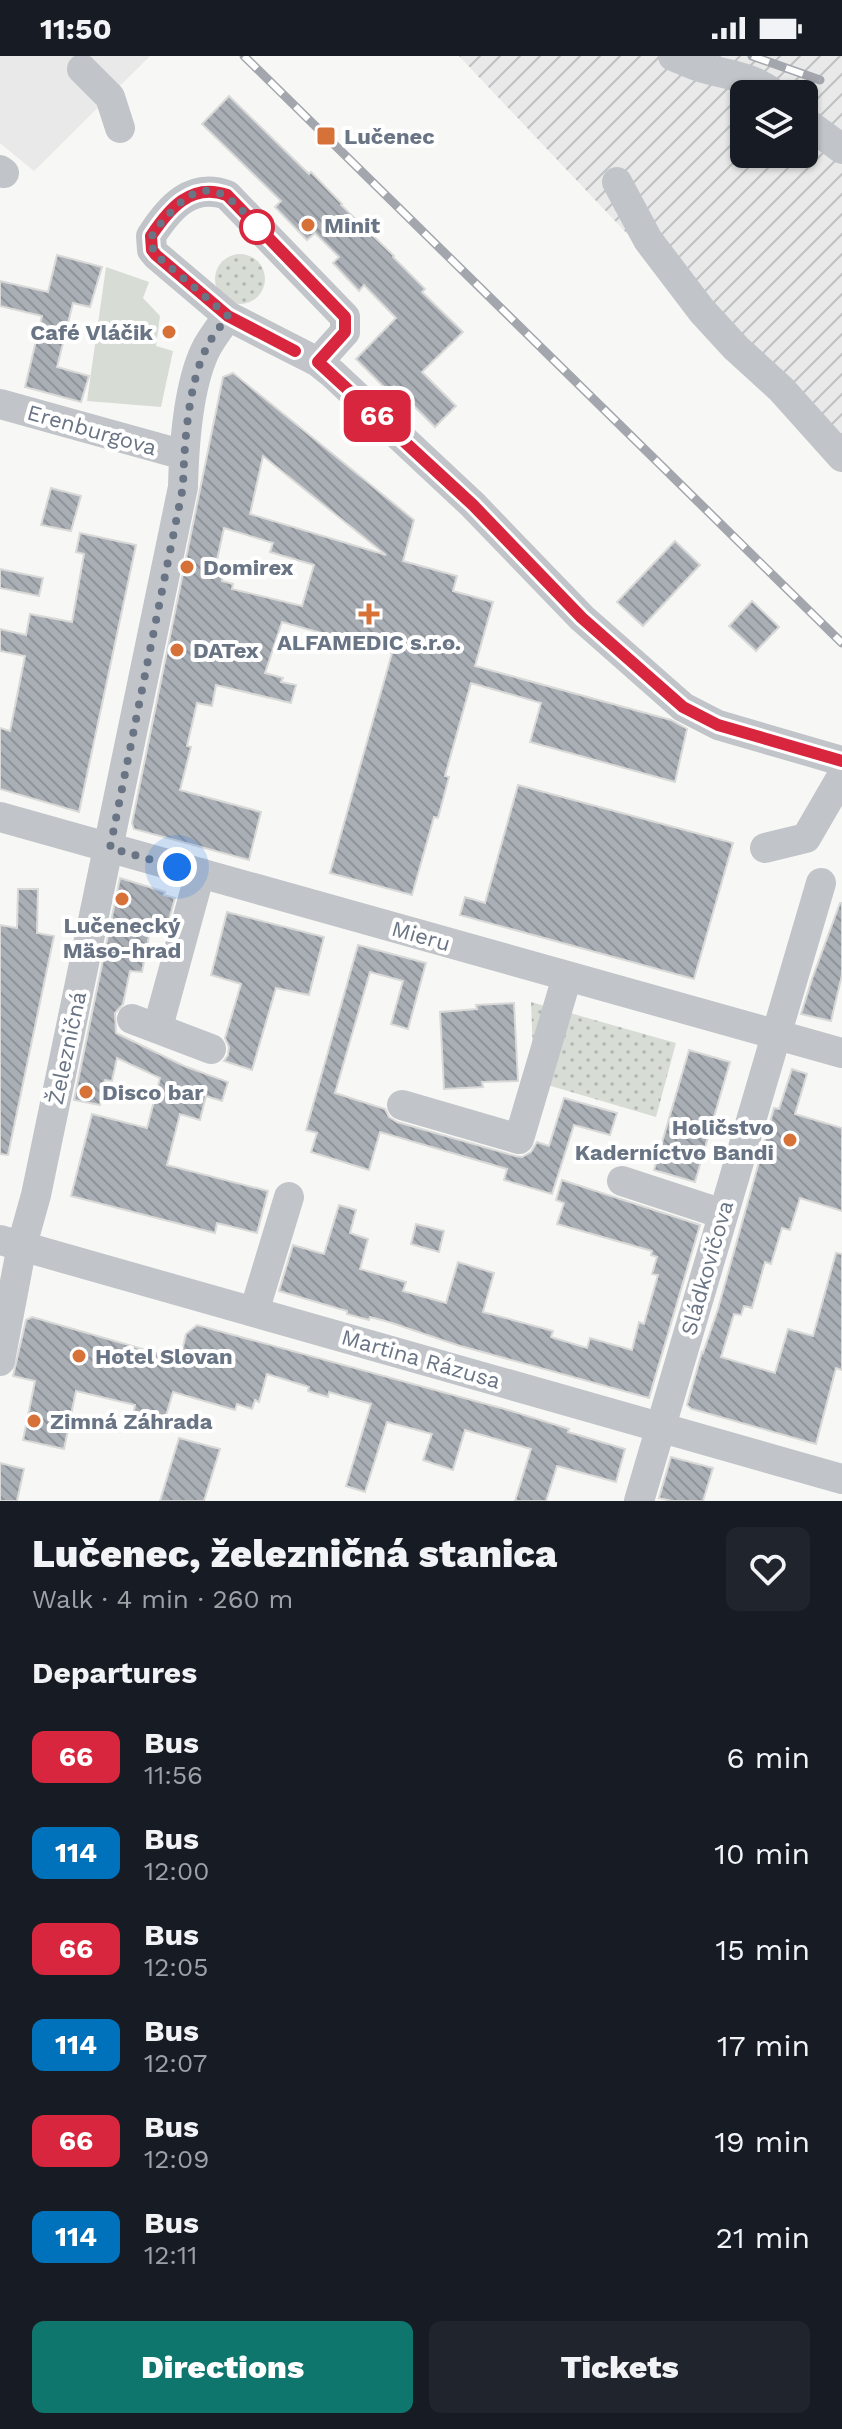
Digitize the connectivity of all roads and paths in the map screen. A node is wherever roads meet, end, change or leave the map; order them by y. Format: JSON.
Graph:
{"nodes":[{"id":1,"x":673,"y":56,"type":"edge"},
{"id":2,"x":82,"y":69,"type":"dead end"},
{"id":3,"x":748,"y":80,"type":"edge"},
{"id":4,"x":120,"y":128,"type":"dead end"},
{"id":5,"x":818,"y":131,"type":"edge"},
{"id":6,"x":842,"y":149,"type":"edge"},
{"id":7,"x":617,"y":182,"type":"dead end"},
{"id":8,"x":228,"y":316,"type":"junction"},
{"id":9,"x":318,"y":362,"type":"junction"},
{"id":10,"x":0,"y":404,"type":"edge"},
{"id":11,"x":184,"y":455,"type":"junction"},
{"id":12,"x":842,"y":457,"type":"edge"},
{"id":13,"x":842,"y":761,"type":"edge"},
{"id":14,"x":842,"y":776,"type":"edge"},
{"id":15,"x":0,"y":817,"type":"edge"},
{"id":16,"x":110,"y":848,"type":"junction"},
{"id":17,"x":765,"y":848,"type":"dead end"},
{"id":18,"x":200,"y":873,"type":"junction"},
{"id":19,"x":821,"y":883,"type":"dead end"},
{"id":20,"x":567,"y":977,"type":"junction"},
{"id":21,"x":775,"y":1035,"type":"junction"},
{"id":22,"x":211,"y":1049,"type":"dead end"},
{"id":23,"x":842,"y":1053,"type":"edge"},
{"id":24,"x":402,"y":1105,"type":"dead end"},
{"id":25,"x":622,"y":1181,"type":"dead end"},
{"id":26,"x":289,"y":1197,"type":"dead end"},
{"id":27,"x":723,"y":1214,"type":"junction"},
{"id":28,"x":11,"y":1242,"type":"edge"},
{"id":29,"x":254,"y":1312,"type":"junction"},
{"id":30,"x":0,"y":1361,"type":"edge"},
{"id":31,"x":661,"y":1427,"type":"junction"},
{"id":32,"x":842,"y":1479,"type":"edge"},
{"id":33,"x":639,"y":1501,"type":"edge"}],
"edges":[{"from":1,"to":3,"type":"street"},
{"from":2,"to":4,"type":"street"},
{"from":5,"to":6,"type":"street"},
{"from":7,"to":12,"type":"street"},
{"from":8,"to":9,"type":"street"},
{"from":8,"to":9,"type":"street"},
{"from":8,"to":11,"type":"street","name":"Železničná"},
{"from":9,"to":13,"type":"street"},
{"from":10,"to":11,"type":"street","name":"Erenburgova"},
{"from":11,"to":16,"type":"street","name":"Železničná"},
{"from":14,"to":17,"type":"street"},
{"from":15,"to":16,"type":"street","name":"Mieru"},
{"from":16,"to":18,"type":"street","name":"Mieru"},
{"from":16,"to":28,"type":"street","name":"Železničná"},
{"from":18,"to":20,"type":"street","name":"Mieru"},
{"from":18,"to":22,"type":"street"},
{"from":19,"to":21,"type":"street","name":"Sládkovičova"},
{"from":20,"to":21,"type":"street","name":"Mieru"},
{"from":20,"to":24,"type":"street"},
{"from":21,"to":23,"type":"street","name":"Mieru"},
{"from":21,"to":27,"type":"street","name":"Sládkovičova"},
{"from":25,"to":27,"type":"street"},
{"from":26,"to":29,"type":"street"},
{"from":27,"to":31,"type":"street","name":"Sládkovičova"},
{"from":28,"to":29,"type":"street","name":"Martina Rázusa"},
{"from":28,"to":30,"type":"street","name":"Železničná"},
{"from":29,"to":31,"type":"street","name":"Martina Rázusa"},
{"from":31,"to":32,"type":"street","name":"Martina Rázusa"},
{"from":31,"to":33,"type":"street","name":"Sládkovičova"}]}
